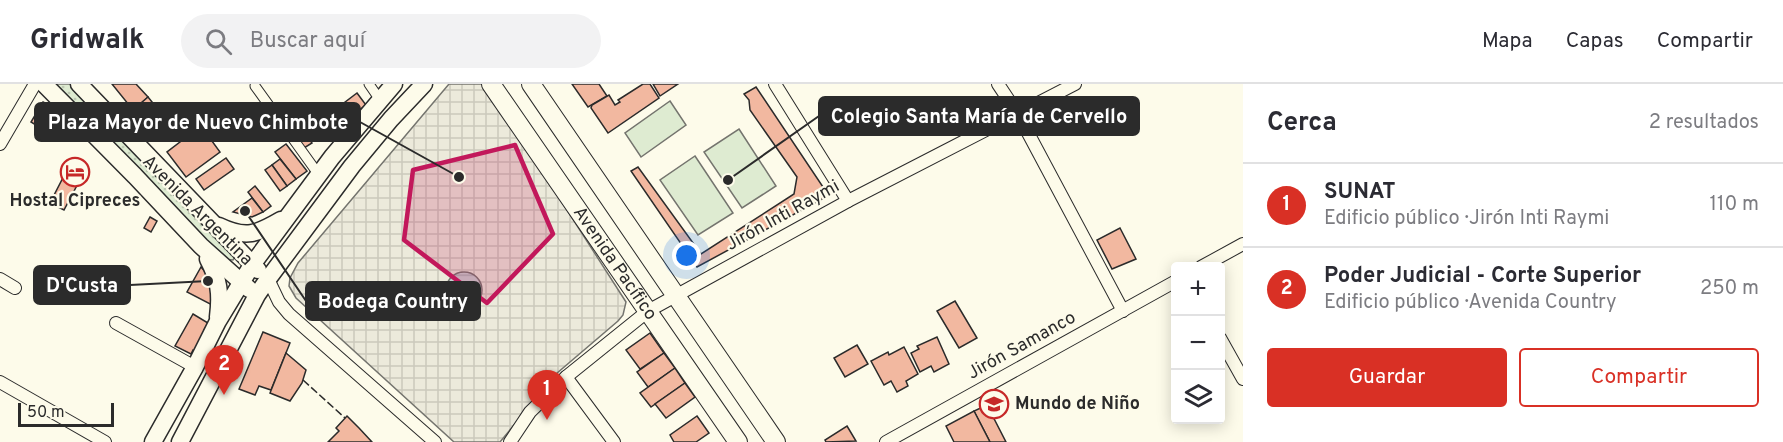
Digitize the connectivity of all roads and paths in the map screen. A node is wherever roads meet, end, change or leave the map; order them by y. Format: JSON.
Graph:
{"nodes":[{"id":1,"x":35,"y":84,"type":"edge"},
{"id":2,"x":44,"y":84,"type":"edge"},
{"id":3,"x":79,"y":84,"type":"edge"},
{"id":4,"x":369,"y":84,"type":"edge"},
{"id":5,"x":394,"y":84,"type":"edge"},
{"id":6,"x":424,"y":84,"type":"edge"},
{"id":7,"x":491,"y":84,"type":"edge"},
{"id":8,"x":531,"y":84,"type":"edge"},
{"id":9,"x":775,"y":84,"type":"edge"},
{"id":10,"x":998,"y":84,"type":"edge"},
{"id":11,"x":1075,"y":84,"type":"edge"},
{"id":12,"x":255,"y":86,"type":"dead end"},
{"id":13,"x":380,"y":100,"type":"junction"},
{"id":14,"x":1018,"y":114,"type":"junction"},
{"id":15,"x":0,"y":144,"type":"edge"},
{"id":16,"x":319,"y":175,"type":"junction"},
{"id":17,"x":848,"y":201,"type":"junction"},
{"id":18,"x":290,"y":215,"type":"junction"},
{"id":19,"x":211,"y":222,"type":"junction"},
{"id":20,"x":1243,"y":244,"type":"edge"},
{"id":21,"x":201,"y":246,"type":"junction"},
{"id":22,"x":1210,"y":262,"type":"edge"},
{"id":23,"x":252,"y":265,"type":"junction"},
{"id":24,"x":0,"y":279,"type":"edge"},
{"id":25,"x":268,"y":279,"type":"junction"},
{"id":26,"x":241,"y":283,"type":"junction"},
{"id":27,"x":1171,"y":284,"type":"edge"},
{"id":28,"x":15,"y":288,"type":"dead end"},
{"id":29,"x":257,"y":295,"type":"junction"},
{"id":30,"x":674,"y":295,"type":"junction"},
{"id":31,"x":279,"y":302,"type":"junction"},
{"id":32,"x":648,"y":311,"type":"junction"},
{"id":33,"x":1124,"y":311,"type":"junction"},
{"id":34,"x":218,"y":321,"type":"junction"},
{"id":35,"x":116,"y":323,"type":"dead end"},
{"id":36,"x":1225,"y":345,"type":"edge"},
{"id":37,"x":195,"y":367,"type":"junction"},
{"id":38,"x":566,"y":377,"type":"junction"},
{"id":39,"x":1243,"y":379,"type":"edge"},
{"id":40,"x":0,"y":382,"type":"edge"},
{"id":41,"x":105,"y":442,"type":"edge"},
{"id":42,"x":153,"y":442,"type":"edge"},
{"id":43,"x":180,"y":442,"type":"edge"},
{"id":44,"x":435,"y":442,"type":"edge"},
{"id":45,"x":510,"y":442,"type":"edge"},
{"id":46,"x":614,"y":442,"type":"edge"},
{"id":47,"x":738,"y":442,"type":"edge"},
{"id":48,"x":776,"y":442,"type":"edge"},
{"id":49,"x":886,"y":442,"type":"edge"}],
"edges":[{"from":1,"to":15,"type":"street"},
{"from":2,"to":21,"type":"main road","name":"Avenida Argentina"},
{"from":3,"to":19,"type":"main road","name":"Avenida Argentina"},
{"from":4,"to":13,"type":"street"},
{"from":5,"to":13,"type":"main road"},
{"from":6,"to":25,"type":"main road"},
{"from":7,"to":32,"type":"main road","name":"Avenida Pacífico"},
{"from":8,"to":30,"type":"main road","name":"Avenida Pacífico"},
{"from":9,"to":17,"type":"street"},
{"from":10,"to":14,"type":"street"},
{"from":11,"to":14,"type":"street","name":"Jirón Inti Raymi"},
{"from":12,"to":16,"type":"street"},
{"from":13,"to":16,"type":"main road"},
{"from":14,"to":17,"type":"street","name":"Jirón Inti Raymi"},
{"from":14,"to":33,"type":"street"},
{"from":16,"to":18,"type":"main road"},
{"from":17,"to":30,"type":"street","name":"Jirón Inti Raymi"},
{"from":18,"to":19,"type":"main road"},
{"from":18,"to":23,"type":"main road"},
{"from":19,"to":23,"type":"main road","name":"Avenida Argentina"},
{"from":20,"to":22,"type":"street"},
{"from":21,"to":26,"type":"main road","name":"Avenida Argentina"},
{"from":21,"to":34,"type":"main road"},
{"from":23,"to":25,"type":"main road","name":"Avenida Argentina"},
{"from":23,"to":26,"type":"main road"},
{"from":24,"to":28,"type":"street"},
{"from":25,"to":29,"type":"main road"},
{"from":25,"to":31,"type":"street","name":"Avenida Argentina"},
{"from":26,"to":29,"type":"main road","name":"Avenida Argentina"},
{"from":26,"to":34,"type":"main road"},
{"from":27,"to":33,"type":"street","name":"Jirón Samanco"},
{"from":29,"to":31,"type":"street","name":"Avenida Argentina"},
{"from":29,"to":43,"type":"main road"},
{"from":30,"to":32,"type":"street","name":"Jirón Inti Raymi"},
{"from":30,"to":48,"type":"main road","name":"Avenida Pacífico"},
{"from":31,"to":44,"type":"street","name":"Avenida Argentina"},
{"from":32,"to":38,"type":"street","name":"Jirón Inti Raymi"},
{"from":32,"to":47,"type":"main road","name":"Avenida Pacífico"},
{"from":33,"to":49,"type":"street","name":"Jirón Samanco"},
{"from":34,"to":37,"type":"main road"},
{"from":35,"to":37,"type":"street"},
{"from":36,"to":39,"type":"street"},
{"from":37,"to":42,"type":"main road"},
{"from":38,"to":45,"type":"street","name":"Jirón Inti Raymi"},
{"from":38,"to":46,"type":"street"},
{"from":40,"to":41,"type":"street"}]}
